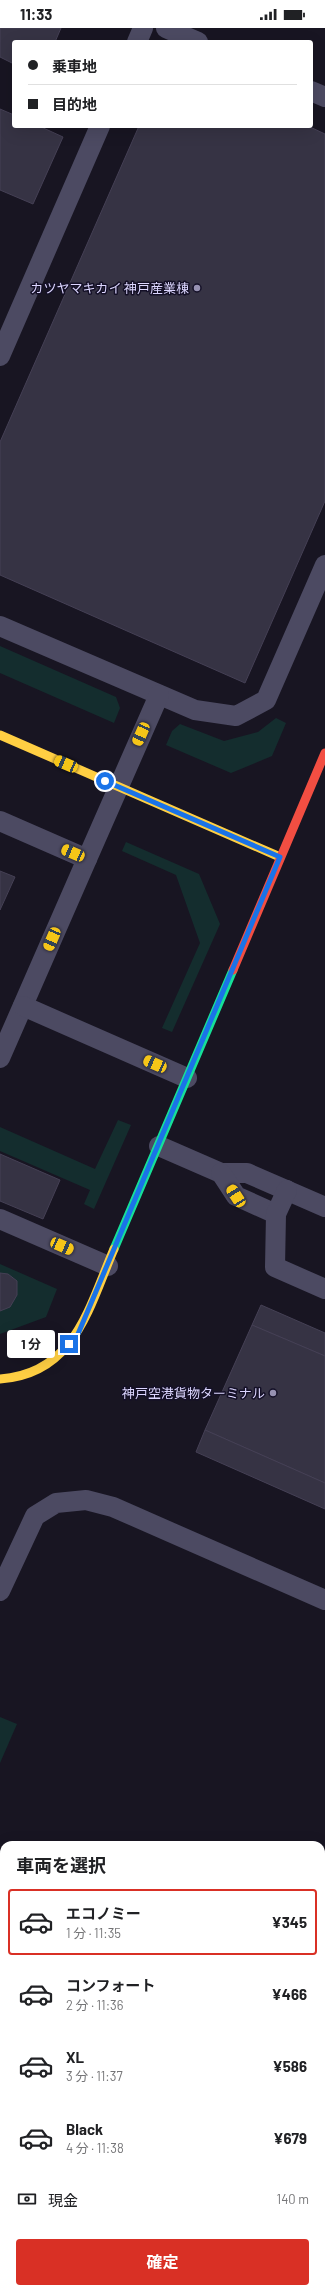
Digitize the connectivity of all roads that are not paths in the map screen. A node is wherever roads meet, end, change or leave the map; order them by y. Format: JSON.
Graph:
{"nodes":[{"id":1,"x":143,"y":28,"type":"edge"},
{"id":2,"x":166,"y":28,"type":"edge"},
{"id":3,"x":138,"y":40,"type":"edge"},
{"id":4,"x":193,"y":40,"type":"edge"},
{"id":5,"x":313,"y":92,"type":"edge"},
{"id":6,"x":325,"y":97,"type":"edge"},
{"id":7,"x":99,"y":128,"type":"edge"},
{"id":8,"x":0,"y":356,"type":"edge"},
{"id":9,"x":325,"y":565,"type":"edge"},
{"id":10,"x":0,"y":626,"type":"edge"},
{"id":11,"x":159,"y":695,"type":"junction"},
{"id":12,"x":0,"y":735,"type":"edge"},
{"id":13,"x":325,"y":753,"type":"edge"},
{"id":14,"x":119,"y":786,"type":"junction"},
{"id":15,"x":0,"y":821,"type":"edge"},
{"id":16,"x":280,"y":857,"type":"junction"},
{"id":17,"x":87,"y":859,"type":"junction"},
{"id":18,"x":23,"y":1006,"type":"junction"},
{"id":19,"x":0,"y":1058,"type":"edge"},
{"id":20,"x":188,"y":1078,"type":"junction"},
{"id":21,"x":159,"y":1146,"type":"junction"},
{"id":22,"x":221,"y":1173,"type":"junction"},
{"id":23,"x":287,"y":1190,"type":"junction"},
{"id":24,"x":325,"y":1207,"type":"edge"},
{"id":25,"x":276,"y":1214,"type":"junction"},
{"id":26,"x":0,"y":1218,"type":"edge"},
{"id":27,"x":108,"y":1266,"type":"junction"},
{"id":28,"x":325,"y":1289,"type":"edge"},
{"id":29,"x":0,"y":1378,"type":"edge"},
{"id":30,"x":0,"y":1591,"type":"edge"},
{"id":31,"x":325,"y":1600,"type":"edge"}],
"edges":[{"from":1,"to":3,"type":"lane"},
{"from":2,"to":4,"type":"lane"},
{"from":5,"to":6,"type":"lane"},
{"from":7,"to":8,"type":"lane"},
{"from":9,"to":11,"type":"lane"},
{"from":10,"to":11,"type":"lane"},
{"from":11,"to":14,"type":"lane"},
{"from":12,"to":14,"type":"street"},
{"from":13,"to":16,"type":"street"},
{"from":14,"to":16,"type":"street"},
{"from":14,"to":17,"type":"lane"},
{"from":15,"to":17,"type":"lane"},
{"from":16,"to":20,"type":"street"},
{"from":17,"to":18,"type":"lane"},
{"from":18,"to":19,"type":"lane"},
{"from":18,"to":20,"type":"lane"},
{"from":20,"to":21,"type":"street"},
{"from":21,"to":22,"type":"lane"},
{"from":21,"to":27,"type":"street"},
{"from":22,"to":23,"type":"lane"},
{"from":22,"to":25,"type":"lane"},
{"from":23,"to":24,"type":"lane"},
{"from":23,"to":25,"type":"lane"},
{"from":25,"to":28,"type":"lane"},
{"from":26,"to":27,"type":"lane"},
{"from":27,"to":29,"type":"street"},
{"from":30,"to":31,"type":"lane"}]}
